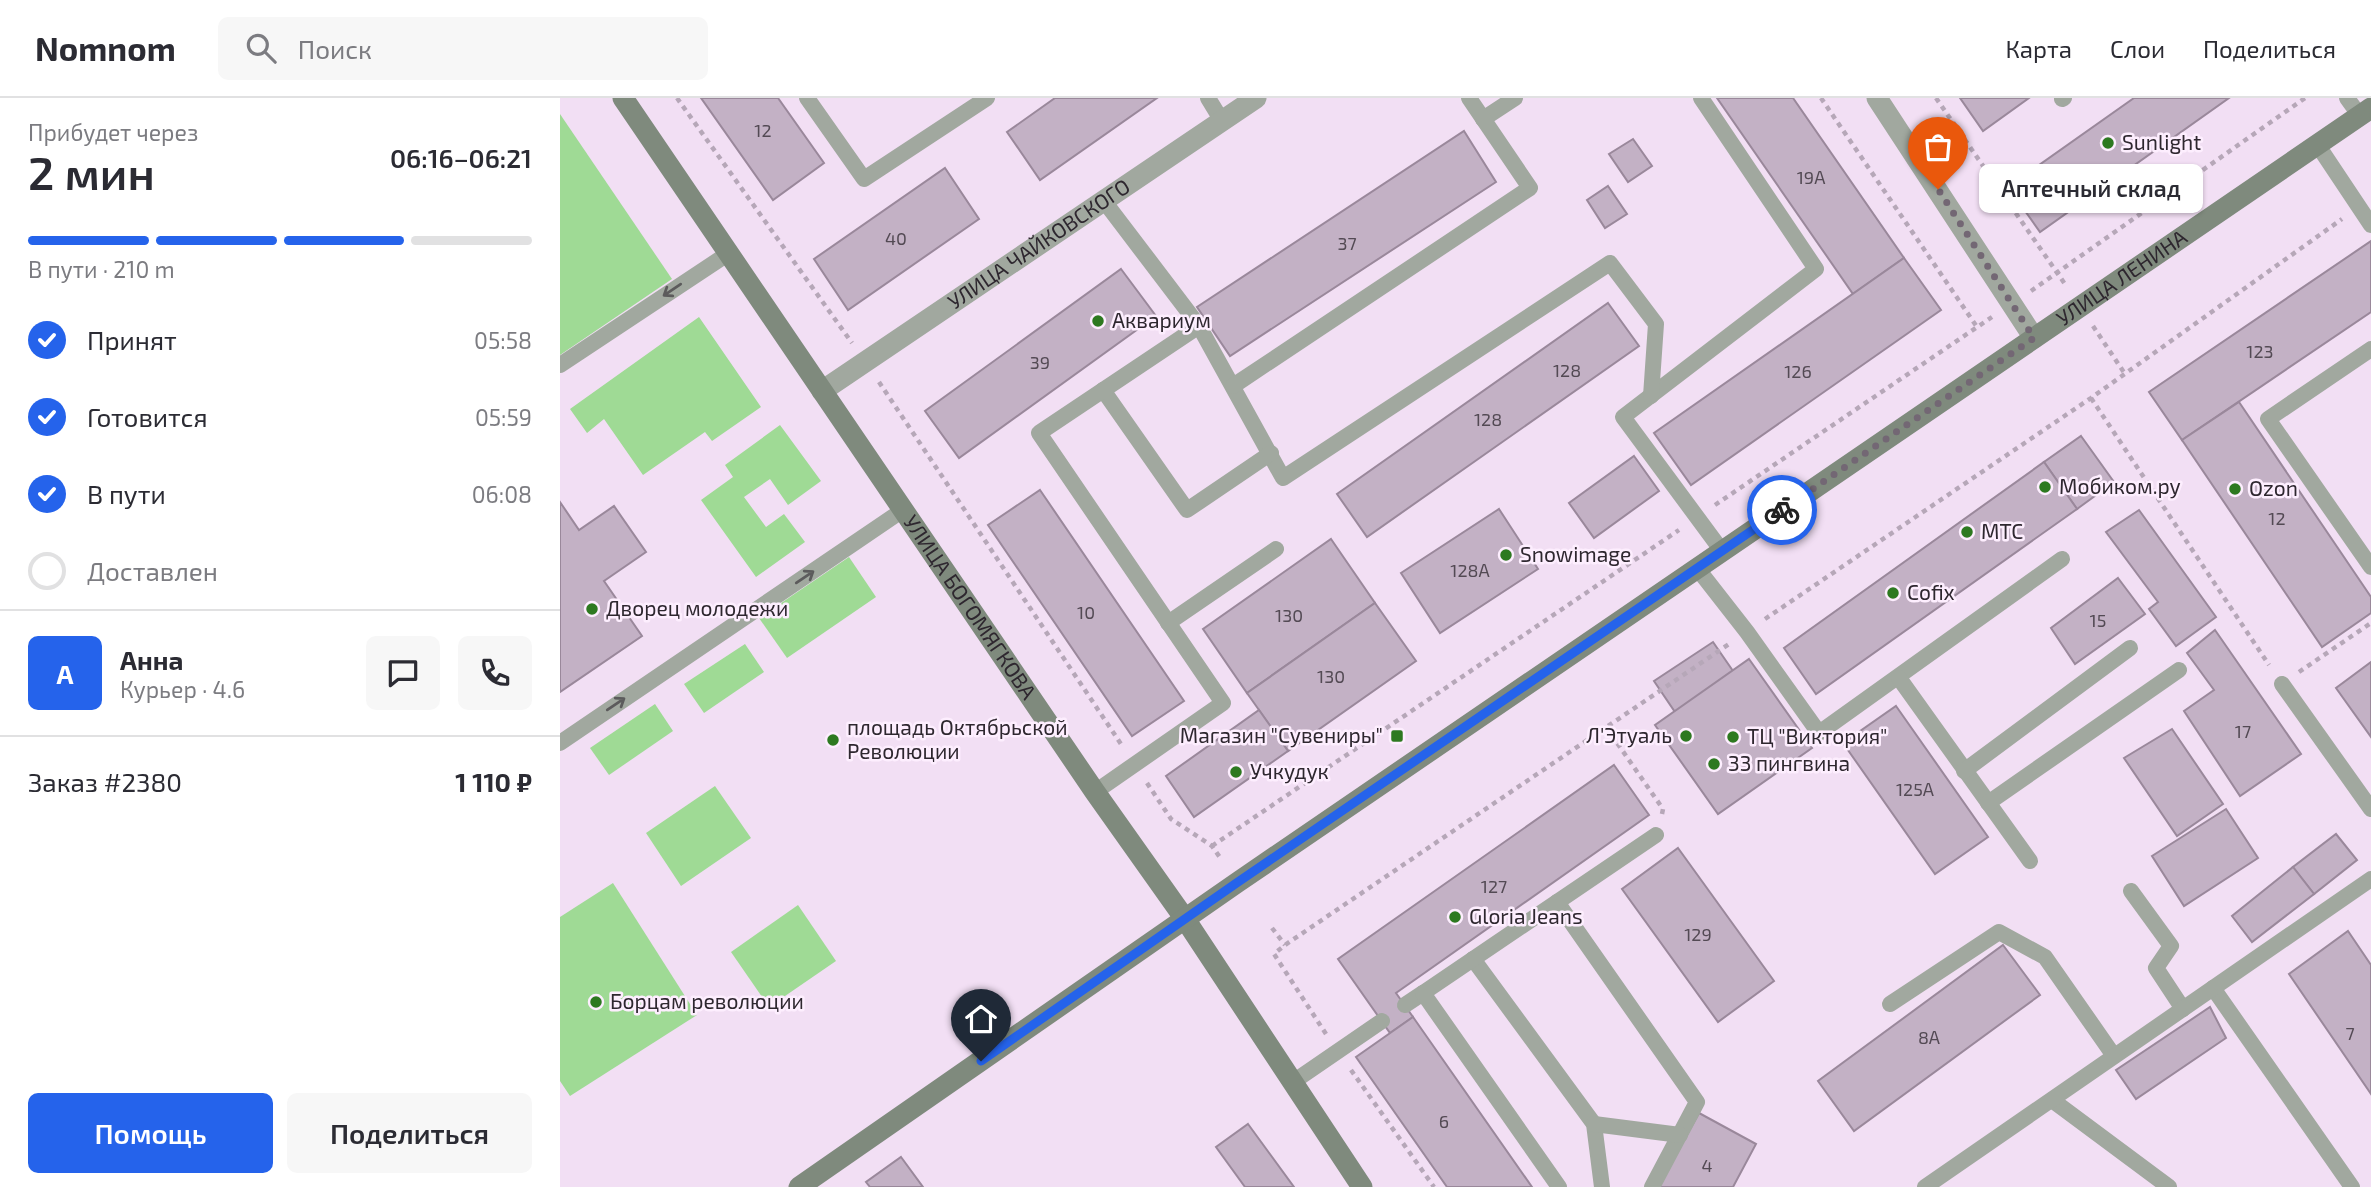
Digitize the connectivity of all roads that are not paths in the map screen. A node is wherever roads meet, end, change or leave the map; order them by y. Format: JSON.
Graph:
{"nodes":[{"id":1,"x":624,"y":98,"type":"edge"},
{"id":2,"x":807,"y":98,"type":"edge"},
{"id":3,"x":1208,"y":98,"type":"edge"},
{"id":4,"x":1256,"y":98,"type":"edge"},
{"id":5,"x":1469,"y":98,"type":"edge"},
{"id":6,"x":1515,"y":98,"type":"edge"},
{"id":7,"x":1701,"y":98,"type":"edge"},
{"id":8,"x":1877,"y":98,"type":"edge"},
{"id":9,"x":2347,"y":98,"type":"edge"},
{"id":10,"x":981,"y":100,"type":"edge"},
{"id":11,"x":2366,"y":112,"type":"edge"},
{"id":12,"x":1483,"y":119,"type":"junction"},
{"id":13,"x":1222,"y":121,"type":"junction"},
{"id":14,"x":2317,"y":144,"type":"junction"},
{"id":15,"x":1104,"y":201,"type":"junction"},
{"id":16,"x":2371,"y":225,"type":"edge"},
{"id":17,"x":729,"y":253,"type":"junction"},
{"id":18,"x":1199,"y":326,"type":"junction"},
{"id":19,"x":2034,"y":338,"type":"junction"},
{"id":20,"x":2371,"y":349,"type":"edge"},
{"id":21,"x":560,"y":365,"type":"edge"},
{"id":22,"x":1233,"y":386,"type":"junction"},
{"id":23,"x":1103,"y":390,"type":"junction"},
{"id":24,"x":822,"y":391,"type":"junction"},
{"id":25,"x":1651,"y":396,"type":"junction"},
{"id":26,"x":1270,"y":453,"type":"junction"},
{"id":27,"x":903,"y":510,"type":"junction"},
{"id":28,"x":1276,"y":549,"type":"dead end"},
{"id":29,"x":1722,"y":551,"type":"junction"},
{"id":30,"x":2062,"y":559,"type":"dead end"},
{"id":31,"x":2371,"y":567,"type":"edge"},
{"id":32,"x":1698,"y":568,"type":"junction"},
{"id":33,"x":1168,"y":623,"type":"junction"},
{"id":34,"x":2130,"y":648,"type":"dead end"},
{"id":35,"x":2179,"y":670,"type":"dead end"},
{"id":36,"x":1899,"y":678,"type":"junction"},
{"id":37,"x":2282,"y":684,"type":"road end"},
{"id":38,"x":560,"y":743,"type":"edge"},
{"id":39,"x":1964,"y":771,"type":"junction"},
{"id":40,"x":1095,"y":792,"type":"junction"},
{"id":41,"x":1988,"y":803,"type":"junction"},
{"id":42,"x":2371,"y":809,"type":"edge"},
{"id":43,"x":1656,"y":835,"type":"road end"},
{"id":44,"x":2030,"y":861,"type":"dead end"},
{"id":45,"x":2371,"y":879,"type":"edge"},
{"id":46,"x":2131,"y":891,"type":"dead end"},
{"id":47,"x":1558,"y":902,"type":"junction"},
{"id":48,"x":1185,"y":919,"type":"junction"},
{"id":49,"x":1473,"y":959,"type":"junction"},
{"id":50,"x":2213,"y":988,"type":"junction"},
{"id":51,"x":1423,"y":993,"type":"junction"},
{"id":52,"x":1890,"y":1004,"type":"dead end"},
{"id":53,"x":1405,"y":1005,"type":"dead end"},
{"id":54,"x":2183,"y":1009,"type":"junction"},
{"id":55,"x":1382,"y":1021,"type":"dead end"},
{"id":56,"x":2114,"y":1056,"type":"junction"},
{"id":57,"x":1293,"y":1082,"type":"junction"},
{"id":58,"x":2052,"y":1100,"type":"junction"},
{"id":59,"x":1594,"y":1124,"type":"junction"},
{"id":60,"x":1679,"y":1135,"type":"junction"},
{"id":61,"x":799,"y":1187,"type":"edge"},
{"id":62,"x":1362,"y":1187,"type":"edge"},
{"id":63,"x":1559,"y":1187,"type":"edge"},
{"id":64,"x":1602,"y":1187,"type":"edge"},
{"id":65,"x":1652,"y":1187,"type":"edge"},
{"id":66,"x":1925,"y":1187,"type":"edge"},
{"id":67,"x":2169,"y":1187,"type":"edge"},
{"id":68,"x":2352,"y":1187,"type":"edge"}],
"edges":[{"from":1,"to":17,"type":"main road","name":"УЛИЦА БОГОМЯГКОВА"},
{"from":2,"to":10,"type":"lane"},
{"from":3,"to":13,"type":"lane"},
{"from":4,"to":13,"type":"street","name":"УЛИЦА ЧАЙКОВСКОГО"},
{"from":5,"to":12,"type":"lane"},
{"from":6,"to":12,"type":"lane"},
{"from":7,"to":25,"type":"lane"},
{"from":8,"to":19,"type":"street"},
{"from":9,"to":11,"type":"lane"},
{"from":11,"to":14,"type":"main road","name":"УЛИЦА ЛЕНИНА"},
{"from":12,"to":22,"type":"lane"},
{"from":13,"to":15,"type":"street","name":"УЛИЦА ЧАЙКОВСКОГО"},
{"from":14,"to":16,"type":"lane"},
{"from":14,"to":19,"type":"main road","name":"УЛИЦА ЛЕНИНА"},
{"from":15,"to":18,"type":"lane"},
{"from":15,"to":24,"type":"street","name":"УЛИЦА ЧАЙКОВСКОГО"},
{"from":17,"to":21,"type":"lane","one_way":true},
{"from":17,"to":24,"type":"main road","name":"УЛИЦА БОГОМЯГКОВА"},
{"from":18,"to":22,"type":"lane"},
{"from":18,"to":23,"type":"lane"},
{"from":19,"to":29,"type":"main road","name":"УЛИЦА ЛЕНИНА"},
{"from":20,"to":31,"type":"lane"},
{"from":22,"to":26,"type":"lane"},
{"from":23,"to":26,"type":"lane"},
{"from":23,"to":33,"type":"lane"},
{"from":24,"to":27,"type":"main road","name":"УЛИЦА БОГОМЯГКОВА"},
{"from":25,"to":26,"type":"lane"},
{"from":25,"to":29,"type":"lane"},
{"from":38,"to":27,"type":"lane","one_way":true},
{"from":27,"to":40,"type":"main road","name":"УЛИЦА БОГОМЯГКОВА"},
{"from":28,"to":33,"type":"lane"},
{"from":29,"to":32,"type":"main road","name":"УЛИЦА ЛЕНИНА"},
{"from":30,"to":36,"type":"lane"},
{"from":32,"to":36,"type":"lane"},
{"from":32,"to":48,"type":"main road","name":"УЛИЦА ЛЕНИНА"},
{"from":33,"to":40,"type":"lane"},
{"from":34,"to":39,"type":"lane"},
{"from":35,"to":41,"type":"lane"},
{"from":36,"to":39,"type":"lane"},
{"from":37,"to":42,"type":"lane"},
{"from":39,"to":41,"type":"lane"},
{"from":40,"to":48,"type":"main road","name":"УЛИЦА БОГОМЯГКОВА"},
{"from":41,"to":44,"type":"lane"},
{"from":43,"to":47,"type":"lane"},
{"from":45,"to":50,"type":"lane"},
{"from":46,"to":54,"type":"lane"},
{"from":47,"to":49,"type":"lane"},
{"from":47,"to":60,"type":"lane"},
{"from":48,"to":57,"type":"main road","name":"УЛИЦА БОГОМЯГКОВА"},
{"from":48,"to":61,"type":"main road","name":"УЛИЦА ЛЕНИНА"},
{"from":49,"to":51,"type":"lane"},
{"from":49,"to":59,"type":"lane"},
{"from":50,"to":54,"type":"lane"},
{"from":50,"to":68,"type":"lane"},
{"from":51,"to":53,"type":"lane"},
{"from":51,"to":63,"type":"lane"},
{"from":52,"to":56,"type":"lane"},
{"from":54,"to":56,"type":"lane"},
{"from":55,"to":57,"type":"lane"},
{"from":56,"to":58,"type":"lane"},
{"from":57,"to":62,"type":"main road","name":"УЛИЦА БОГОМЯГКОВА"},
{"from":58,"to":66,"type":"lane"},
{"from":58,"to":67,"type":"lane"},
{"from":59,"to":60,"type":"lane"},
{"from":59,"to":64,"type":"lane"},
{"from":60,"to":65,"type":"lane"}]}
